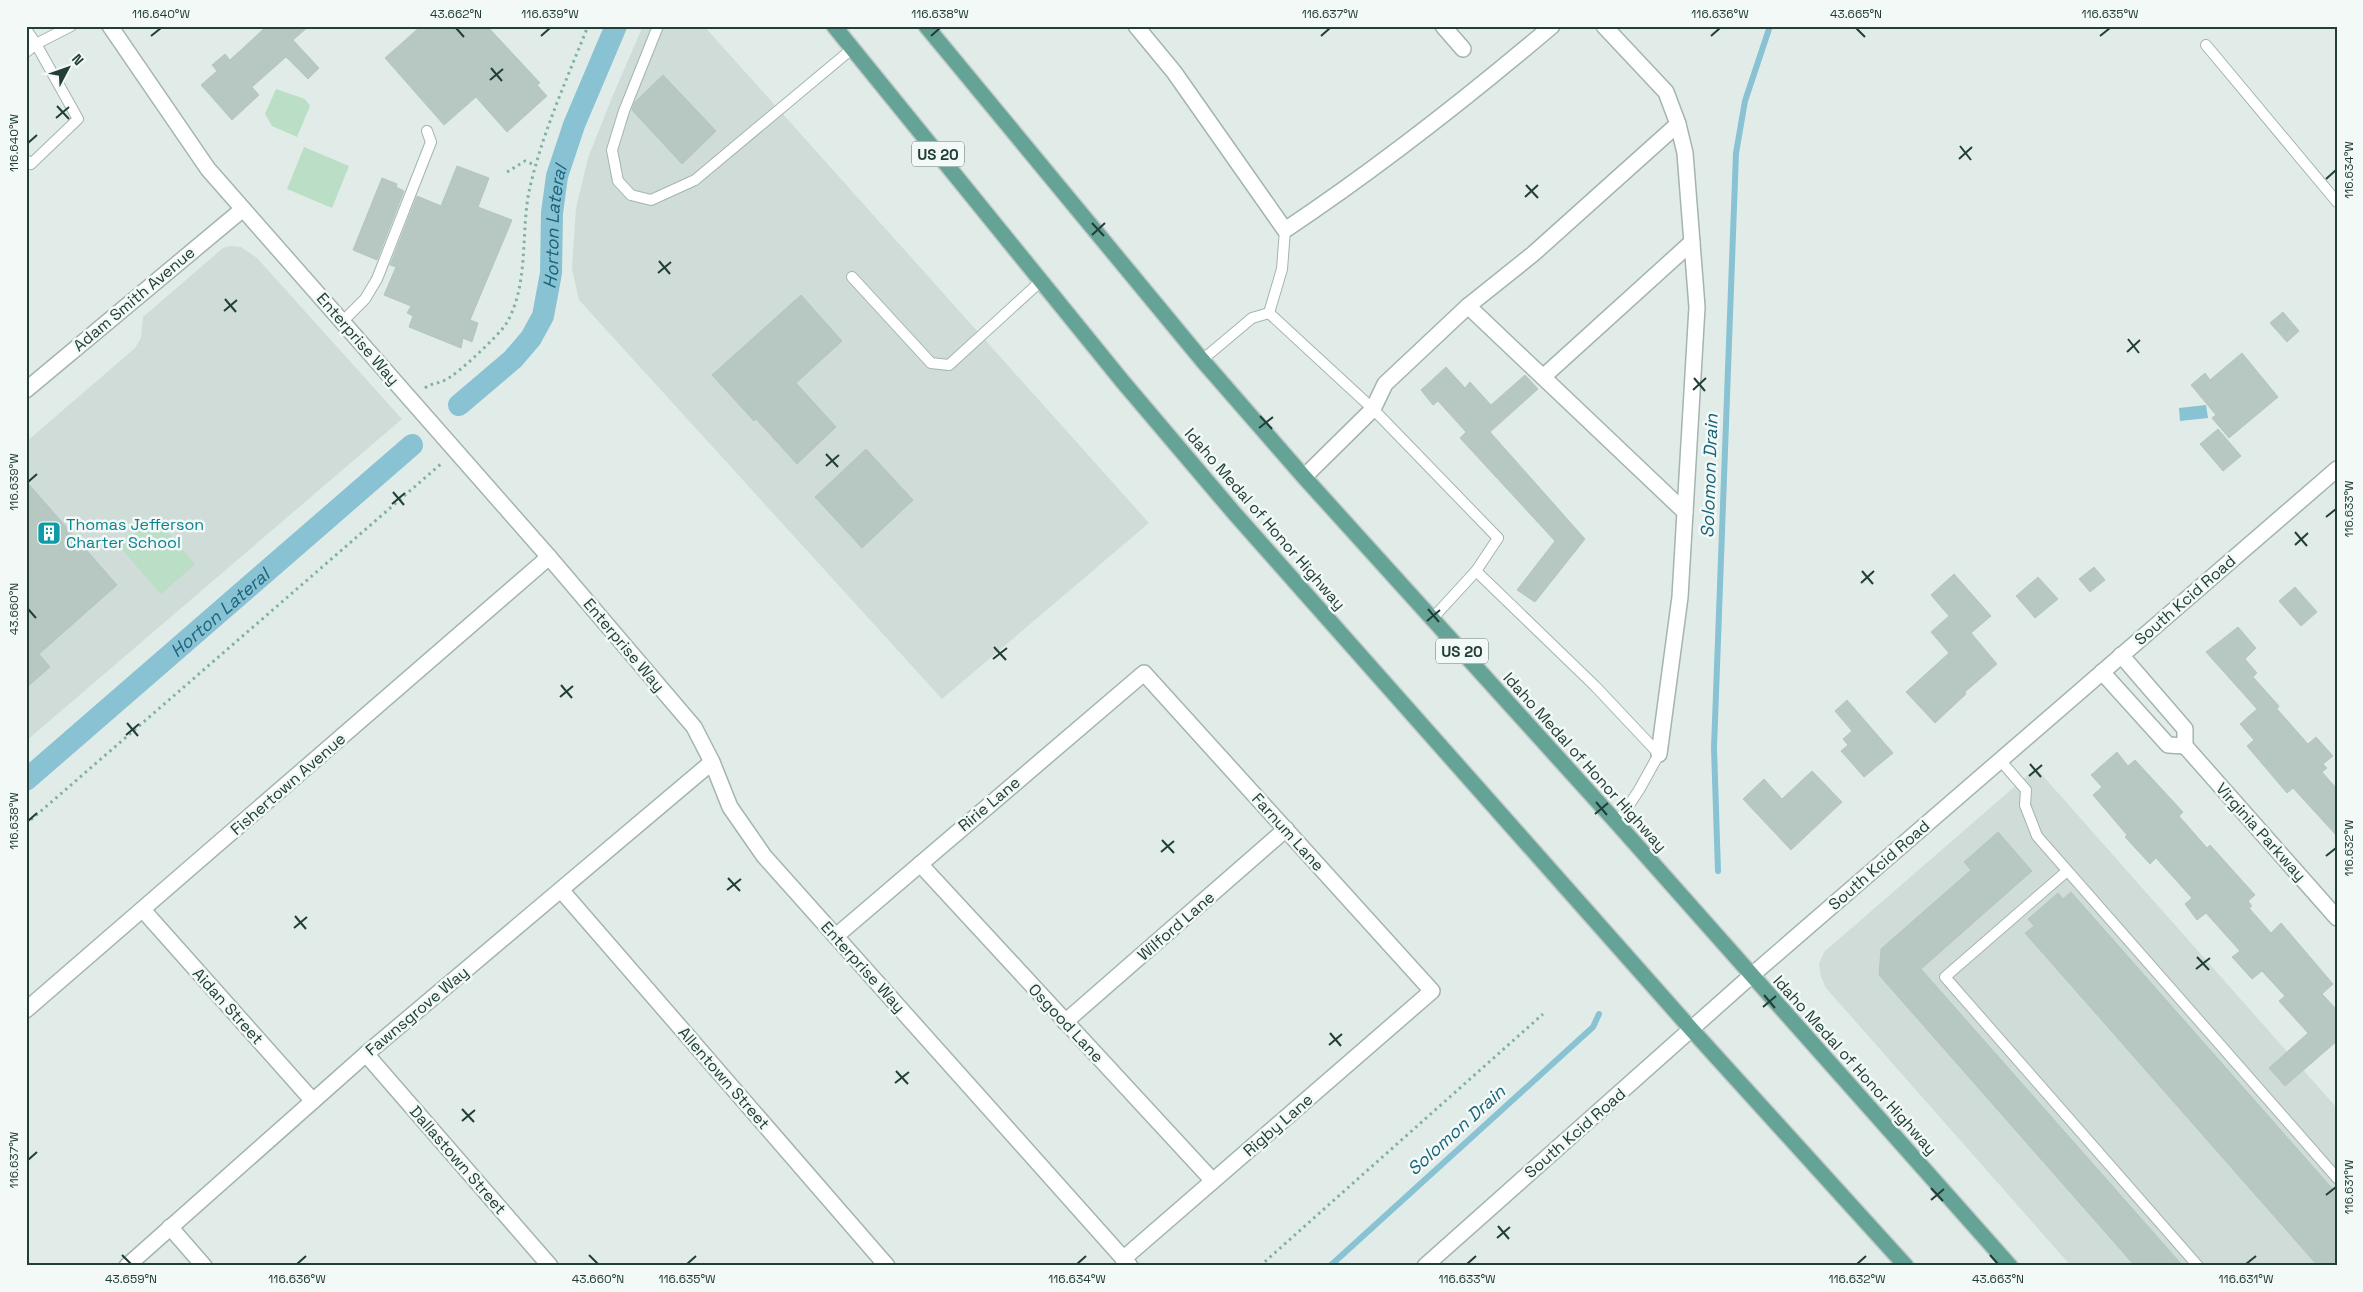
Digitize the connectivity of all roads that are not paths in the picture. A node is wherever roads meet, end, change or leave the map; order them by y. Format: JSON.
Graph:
{"nodes":[{"id":1,"x":70,"y":26,"type":"edge"},
{"id":2,"x":110,"y":26,"type":"edge"},
{"id":3,"x":658,"y":26,"type":"edge"},
{"id":4,"x":834,"y":26,"type":"edge"},
{"id":5,"x":926,"y":26,"type":"edge"},
{"id":6,"x":1136,"y":26,"type":"edge"},
{"id":7,"x":1443,"y":26,"type":"edge"},
{"id":8,"x":1552,"y":26,"type":"edge"},
{"id":9,"x":1604,"y":26,"type":"edge"},
{"id":10,"x":26,"y":29,"type":"edge"},
{"id":11,"x":36,"y":44,"type":"junction"},
{"id":12,"x":2206,"y":46,"type":"dead end"},
{"id":13,"x":852,"y":48,"type":"junction"},
{"id":14,"x":1463,"y":49,"type":"dead end"},
{"id":15,"x":26,"y":52,"type":"edge"},
{"id":16,"x":1678,"y":124,"type":"junction"},
{"id":17,"x":427,"y":131,"type":"dead end"},
{"id":18,"x":26,"y":160,"type":"edge"},
{"id":19,"x":2337,"y":202,"type":"edge"},
{"id":20,"x":243,"y":209,"type":"junction"},
{"id":21,"x":1285,"y":230,"type":"junction"},
{"id":22,"x":1692,"y":242,"type":"junction"},
{"id":23,"x":852,"y":277,"type":"dead end"},
{"id":24,"x":1041,"y":281,"type":"junction"},
{"id":25,"x":1468,"y":306,"type":"junction"},
{"id":26,"x":1269,"y":313,"type":"junction"},
{"id":27,"x":342,"y":322,"type":"junction"},
{"id":28,"x":1202,"y":360,"type":"junction"},
{"id":29,"x":1543,"y":377,"type":"junction"},
{"id":30,"x":26,"y":390,"type":"edge"},
{"id":31,"x":1373,"y":409,"type":"junction"},
{"id":32,"x":2337,"y":469,"type":"edge"},
{"id":33,"x":1304,"y":477,"type":"junction"},
{"id":34,"x":1685,"y":512,"type":"junction"},
{"id":35,"x":549,"y":557,"type":"junction"},
{"id":36,"x":1476,"y":571,"type":"junction"},
{"id":37,"x":1432,"y":618,"type":"junction"},
{"id":38,"x":2121,"y":655,"type":"junction"},
{"id":39,"x":2102,"y":672,"type":"junction"},
{"id":40,"x":1144,"y":673,"type":"joint"},
{"id":41,"x":2185,"y":746,"type":"junction"},
{"id":42,"x":1659,"y":754,"type":"junction"},
{"id":43,"x":2000,"y":760,"type":"junction"},
{"id":44,"x":712,"y":762,"type":"junction"},
{"id":45,"x":1617,"y":823,"type":"junction"},
{"id":46,"x":1286,"y":830,"type":"junction"},
{"id":47,"x":920,"y":864,"type":"junction"},
{"id":48,"x":2067,"y":871,"type":"junction"},
{"id":49,"x":561,"y":890,"type":"junction"},
{"id":50,"x":143,"y":910,"type":"junction"},
{"id":51,"x":2337,"y":918,"type":"edge"},
{"id":52,"x":836,"y":936,"type":"junction"},
{"id":53,"x":1752,"y":975,"type":"junction"},
{"id":54,"x":1432,"y":991,"type":"joint"},
{"id":55,"x":26,"y":1010,"type":"edge"},
{"id":56,"x":1065,"y":1022,"type":"junction"},
{"id":57,"x":1692,"y":1030,"type":"junction"},
{"id":58,"x":366,"y":1054,"type":"junction"},
{"id":59,"x":313,"y":1101,"type":"junction"},
{"id":60,"x":2337,"y":1178,"type":"edge"},
{"id":61,"x":1213,"y":1181,"type":"junction"},
{"id":62,"x":170,"y":1227,"type":"junction"},
{"id":63,"x":1126,"y":1262,"type":"edge"},
{"id":64,"x":127,"y":1266,"type":"edge"},
{"id":65,"x":204,"y":1266,"type":"edge"},
{"id":66,"x":550,"y":1266,"type":"edge"},
{"id":67,"x":887,"y":1266,"type":"edge"},
{"id":68,"x":1425,"y":1266,"type":"edge"},
{"id":69,"x":1906,"y":1266,"type":"edge"},
{"id":70,"x":2010,"y":1266,"type":"edge"},
{"id":71,"x":2198,"y":1266,"type":"edge"}],
"edges":[{"from":1,"to":11,"type":"lane"},
{"from":2,"to":20,"type":"street","name":"Enterprise Way"},
{"from":3,"to":13,"type":"lane"},
{"from":4,"to":13,"type":"main road","name":"Idaho Medal of Honor Highway","number":"US 20"},
{"from":5,"to":28,"type":"main road","name":"Idaho Medal of Honor Highway","number":"US 20"},
{"from":6,"to":21,"type":"street"},
{"from":7,"to":14,"type":"street"},
{"from":8,"to":21,"type":"street"},
{"from":9,"to":16,"type":"street"},
{"from":10,"to":11,"type":"lane"},
{"from":11,"to":15,"type":"lane"},
{"from":11,"to":18,"type":"lane"},
{"from":12,"to":19,"type":"lane"},
{"from":13,"to":24,"type":"main road","name":"Idaho Medal of Honor Highway","number":"US 20"},
{"from":16,"to":22,"type":"street"},
{"from":16,"to":25,"type":"street"},
{"from":17,"to":27,"type":"lane"},
{"from":20,"to":27,"type":"street","name":"Enterprise Way"},
{"from":20,"to":30,"type":"street","name":"Adam Smith Avenue"},
{"from":21,"to":26,"type":"lane"},
{"from":22,"to":29,"type":"street"},
{"from":22,"to":34,"type":"street"},
{"from":23,"to":24,"type":"lane"},
{"from":24,"to":57,"type":"main road","name":"Idaho Medal of Honor Highway"},
{"from":25,"to":29,"type":"street"},
{"from":25,"to":31,"type":"street"},
{"from":26,"to":28,"type":"lane"},
{"from":26,"to":31,"type":"lane"},
{"from":27,"to":35,"type":"street","name":"Enterprise Way"},
{"from":28,"to":33,"type":"main road","name":"Idaho Medal of Honor Highway","number":"US 20"},
{"from":29,"to":34,"type":"street"},
{"from":31,"to":33,"type":"street"},
{"from":31,"to":36,"type":"lane"},
{"from":32,"to":38,"type":"street","name":"South Kcid Road"},
{"from":33,"to":37,"type":"main road","name":"Idaho Medal of Honor Highway","number":"US 20"},
{"from":34,"to":42,"type":"street"},
{"from":35,"to":44,"type":"street","name":"Enterprise Way"},
{"from":35,"to":50,"type":"street","name":"Fishertown Avenue"},
{"from":36,"to":37,"type":"lane"},
{"from":36,"to":42,"type":"lane"},
{"from":37,"to":45,"type":"main road","name":"Idaho Medal of Honor Highway","number":"US 20"},
{"from":38,"to":39,"type":"street","name":"South Kcid Road"},
{"from":38,"to":41,"type":"street","name":"Virginia Parkway"},
{"from":39,"to":41,"type":"street"},
{"from":39,"to":43,"type":"street","name":"South Kcid Road"},
{"from":40,"to":46,"type":"street","name":"Farnum Lane"},
{"from":40,"to":47,"type":"street","name":"Ririe Lane"},
{"from":41,"to":51,"type":"street","name":"Virginia Parkway"},
{"from":42,"to":45,"type":"lane"},
{"from":43,"to":48,"type":"lane"},
{"from":43,"to":53,"type":"street","name":"South Kcid Road"},
{"from":44,"to":49,"type":"street","name":"Fawnsgrove Way"},
{"from":44,"to":52,"type":"street","name":"Enterprise Way"},
{"from":45,"to":53,"type":"main road","name":"Idaho Medal of Honor Highway","number":"US 20"},
{"from":46,"to":54,"type":"street","name":"Farnum Lane"},
{"from":46,"to":56,"type":"street","name":"Wilford Lane"},
{"from":47,"to":52,"type":"street","name":"Ririe Lane"},
{"from":47,"to":56,"type":"street","name":"Osgood Lane"},
{"from":48,"to":60,"type":"lane"},
{"from":48,"to":71,"type":"lane"},
{"from":49,"to":58,"type":"street","name":"Fawnsgrove Way"},
{"from":49,"to":67,"type":"street","name":"Allentown Street"},
{"from":50,"to":55,"type":"street","name":"Fishertown Avenue"},
{"from":50,"to":59,"type":"street","name":"Aidan Street"},
{"from":52,"to":63,"type":"street","name":"Enterprise Way"},
{"from":53,"to":57,"type":"street","name":"South Kcid Road"},
{"from":53,"to":70,"type":"main road","name":"Idaho Medal of Honor Highway","number":"US 20"},
{"from":54,"to":61,"type":"street","name":"Rigby Lane"},
{"from":56,"to":61,"type":"street","name":"Osgood Lane"},
{"from":57,"to":68,"type":"street","name":"South Kcid Road"},
{"from":57,"to":69,"type":"main road","name":"Idaho Medal of Honor Highway"},
{"from":58,"to":59,"type":"street","name":"Fawnsgrove Way"},
{"from":58,"to":66,"type":"street","name":"Dallastown Street"},
{"from":59,"to":62,"type":"street","name":"Fawnsgrove Way"},
{"from":61,"to":63,"type":"street","name":"Rigby Lane"},
{"from":62,"to":64,"type":"street","name":"Fawnsgrove Way"},
{"from":62,"to":65,"type":"street"}]}
